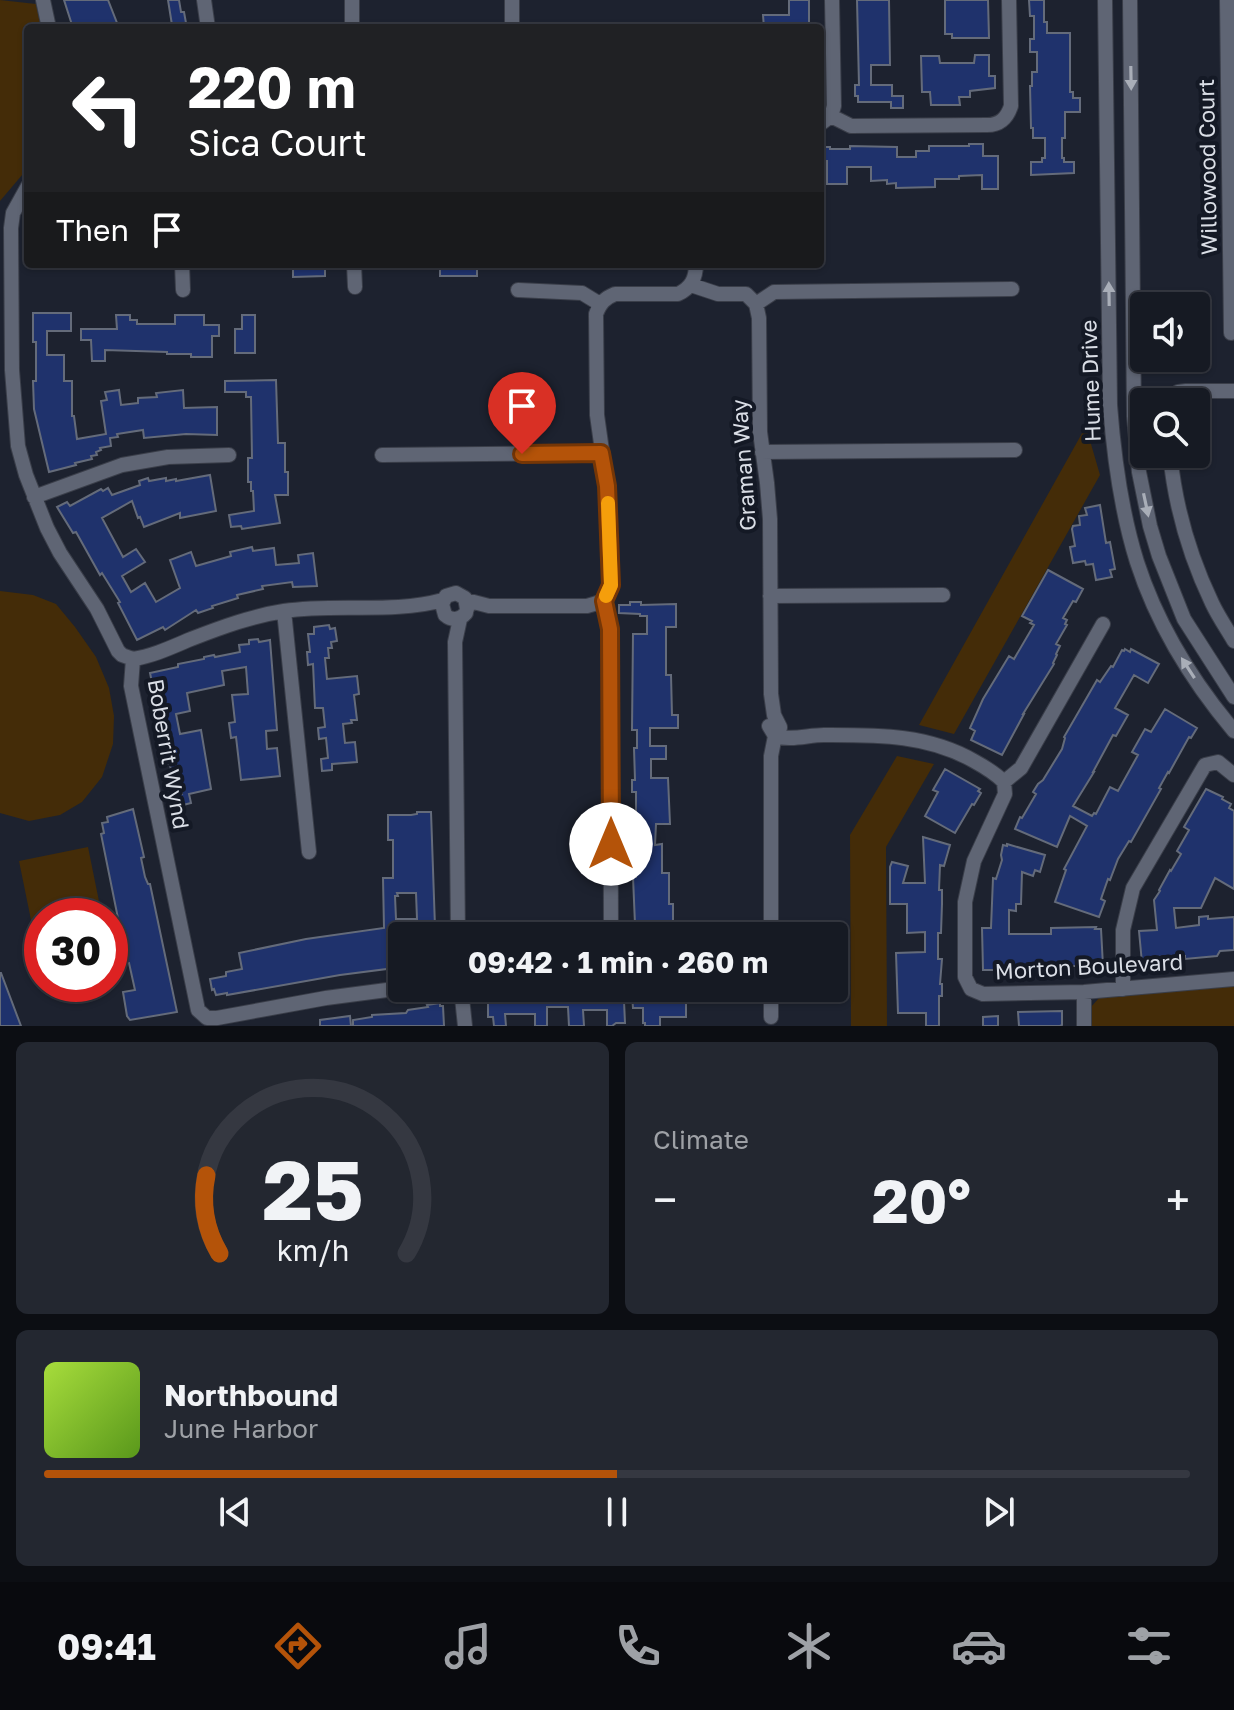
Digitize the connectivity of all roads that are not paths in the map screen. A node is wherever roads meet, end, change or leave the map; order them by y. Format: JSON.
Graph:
{"nodes":[{"id":1,"x":43,"y":0,"type":"edge"},
{"id":2,"x":204,"y":0,"type":"edge"},
{"id":3,"x":352,"y":0,"type":"edge"},
{"id":4,"x":512,"y":0,"type":"edge"},
{"id":5,"x":832,"y":0,"type":"edge"},
{"id":6,"x":1009,"y":0,"type":"edge"},
{"id":7,"x":1105,"y":0,"type":"edge"},
{"id":8,"x":1130,"y":0,"type":"edge"},
{"id":9,"x":1227,"y":0,"type":"edge"},
{"id":10,"x":48,"y":24,"type":"edge"},
{"id":11,"x":207,"y":24,"type":"edge"},
{"id":12,"x":352,"y":24,"type":"edge"},
{"id":13,"x":512,"y":24,"type":"edge"},
{"id":14,"x":825,"y":120,"type":"edge"},
{"id":15,"x":24,"y":193,"type":"edge"},
{"id":16,"x":182,"y":268,"type":"edge"},
{"id":17,"x":354,"y":268,"type":"edge"},
{"id":18,"x":695,"y":268,"type":"edge"},
{"id":19,"x":691,"y":285,"type":"junction"},
{"id":20,"x":355,"y":287,"type":"dead end"},
{"id":21,"x":1012,"y":289,"type":"dead end"},
{"id":22,"x":183,"y":290,"type":"dead end"},
{"id":23,"x":518,"y":290,"type":"dead end"},
{"id":24,"x":600,"y":304,"type":"junction"},
{"id":25,"x":756,"y":304,"type":"junction"},
{"id":26,"x":1231,"y":333,"type":"dead end"},
{"id":27,"x":1210,"y":391,"type":"edge"},
{"id":28,"x":1234,"y":391,"type":"edge"},
{"id":29,"x":1015,"y":450,"type":"dead end"},
{"id":30,"x":762,"y":452,"type":"junction"},
{"id":31,"x":601,"y":453,"type":"junction"},
{"id":32,"x":229,"y":455,"type":"dead end"},
{"id":33,"x":382,"y":455,"type":"dead end"},
{"id":34,"x":1172,"y":468,"type":"edge"},
{"id":35,"x":34,"y":497,"type":"junction"},
{"id":36,"x":943,"y":595,"type":"dead end"},
{"id":37,"x":770,"y":596,"type":"junction"},
{"id":38,"x":604,"y":601,"type":"junction"},
{"id":39,"x":454,"y":610,"type":"junction"},
{"id":40,"x":284,"y":611,"type":"junction"},
{"id":41,"x":1103,"y":624,"type":"dead end"},
{"id":42,"x":1234,"y":641,"type":"edge"},
{"id":43,"x":133,"y":659,"type":"junction"},
{"id":44,"x":1234,"y":697,"type":"edge"},
{"id":45,"x":1234,"y":731,"type":"edge"},
{"id":46,"x":778,"y":732,"type":"junction"},
{"id":47,"x":1234,"y":775,"type":"edge"},
{"id":48,"x":1004,"y":782,"type":"junction"},
{"id":49,"x":309,"y":852,"type":"dead end"},
{"id":50,"x":458,"y":922,"type":"edge"},
{"id":51,"x":611,"y":922,"type":"edge"},
{"id":52,"x":771,"y":922,"type":"edge"},
{"id":53,"x":1234,"y":979,"type":"edge"},
{"id":54,"x":1123,"y":989,"type":"junction"},
{"id":55,"x":388,"y":990,"type":"edge"},
{"id":56,"x":1084,"y":992,"type":"junction"},
{"id":57,"x":462,"y":1002,"type":"edge"},
{"id":58,"x":771,"y":1002,"type":"edge"},
{"id":59,"x":771,"y":1017,"type":"dead end"},
{"id":60,"x":465,"y":1026,"type":"edge"},
{"id":61,"x":1084,"y":1026,"type":"edge"}],
"edges":[{"from":1,"to":10,"type":"street"},
{"from":2,"to":11,"type":"street"},
{"from":3,"to":12,"type":"street"},
{"from":4,"to":13,"type":"street"},
{"from":5,"to":14,"type":"street"},
{"from":6,"to":14,"type":"street"},
{"from":45,"to":7,"type":"street","name":"Hume Drive","one_way":true},
{"from":8,"to":44,"type":"street","name":"Hume Drive","one_way":true},
{"from":9,"to":26,"type":"street","name":"Willowood Court"},
{"from":15,"to":35,"type":"street","name":"Boberrit Wynd"},
{"from":16,"to":22,"type":"street"},
{"from":17,"to":20,"type":"street"},
{"from":18,"to":19,"type":"street"},
{"from":19,"to":24,"type":"street"},
{"from":19,"to":25,"type":"street"},
{"from":21,"to":25,"type":"street"},
{"from":23,"to":24,"type":"street"},
{"from":24,"to":31,"type":"street"},
{"from":25,"to":30,"type":"street","name":"Graman Way"},
{"from":27,"to":28,"type":"street"},
{"from":29,"to":30,"type":"street"},
{"from":30,"to":37,"type":"street","name":"Graman Way"},
{"from":31,"to":33,"type":"street"},
{"from":31,"to":38,"type":"street"},
{"from":32,"to":35,"type":"street"},
{"from":34,"to":42,"type":"street"},
{"from":35,"to":43,"type":"street","name":"Boberrit Wynd"},
{"from":36,"to":37,"type":"street"},
{"from":37,"to":46,"type":"street","name":"Graman Way"},
{"from":38,"to":39,"type":"street"},
{"from":38,"to":51,"type":"street"},
{"from":39,"to":40,"type":"street"},
{"from":39,"to":50,"type":"street"},
{"from":40,"to":43,"type":"street"},
{"from":40,"to":49,"type":"street"},
{"from":41,"to":48,"type":"street"},
{"from":43,"to":55,"type":"street","name":"Boberrit Wynd"},
{"from":46,"to":48,"type":"street"},
{"from":46,"to":52,"type":"street"},
{"from":47,"to":54,"type":"street"},
{"from":48,"to":56,"type":"street","name":"Morton Boulevard"},
{"from":53,"to":54,"type":"street","name":"Morton Boulevard"},
{"from":54,"to":56,"type":"street","name":"Morton Boulevard"},
{"from":56,"to":61,"type":"street"},
{"from":57,"to":60,"type":"street"},
{"from":58,"to":59,"type":"street"}]}
